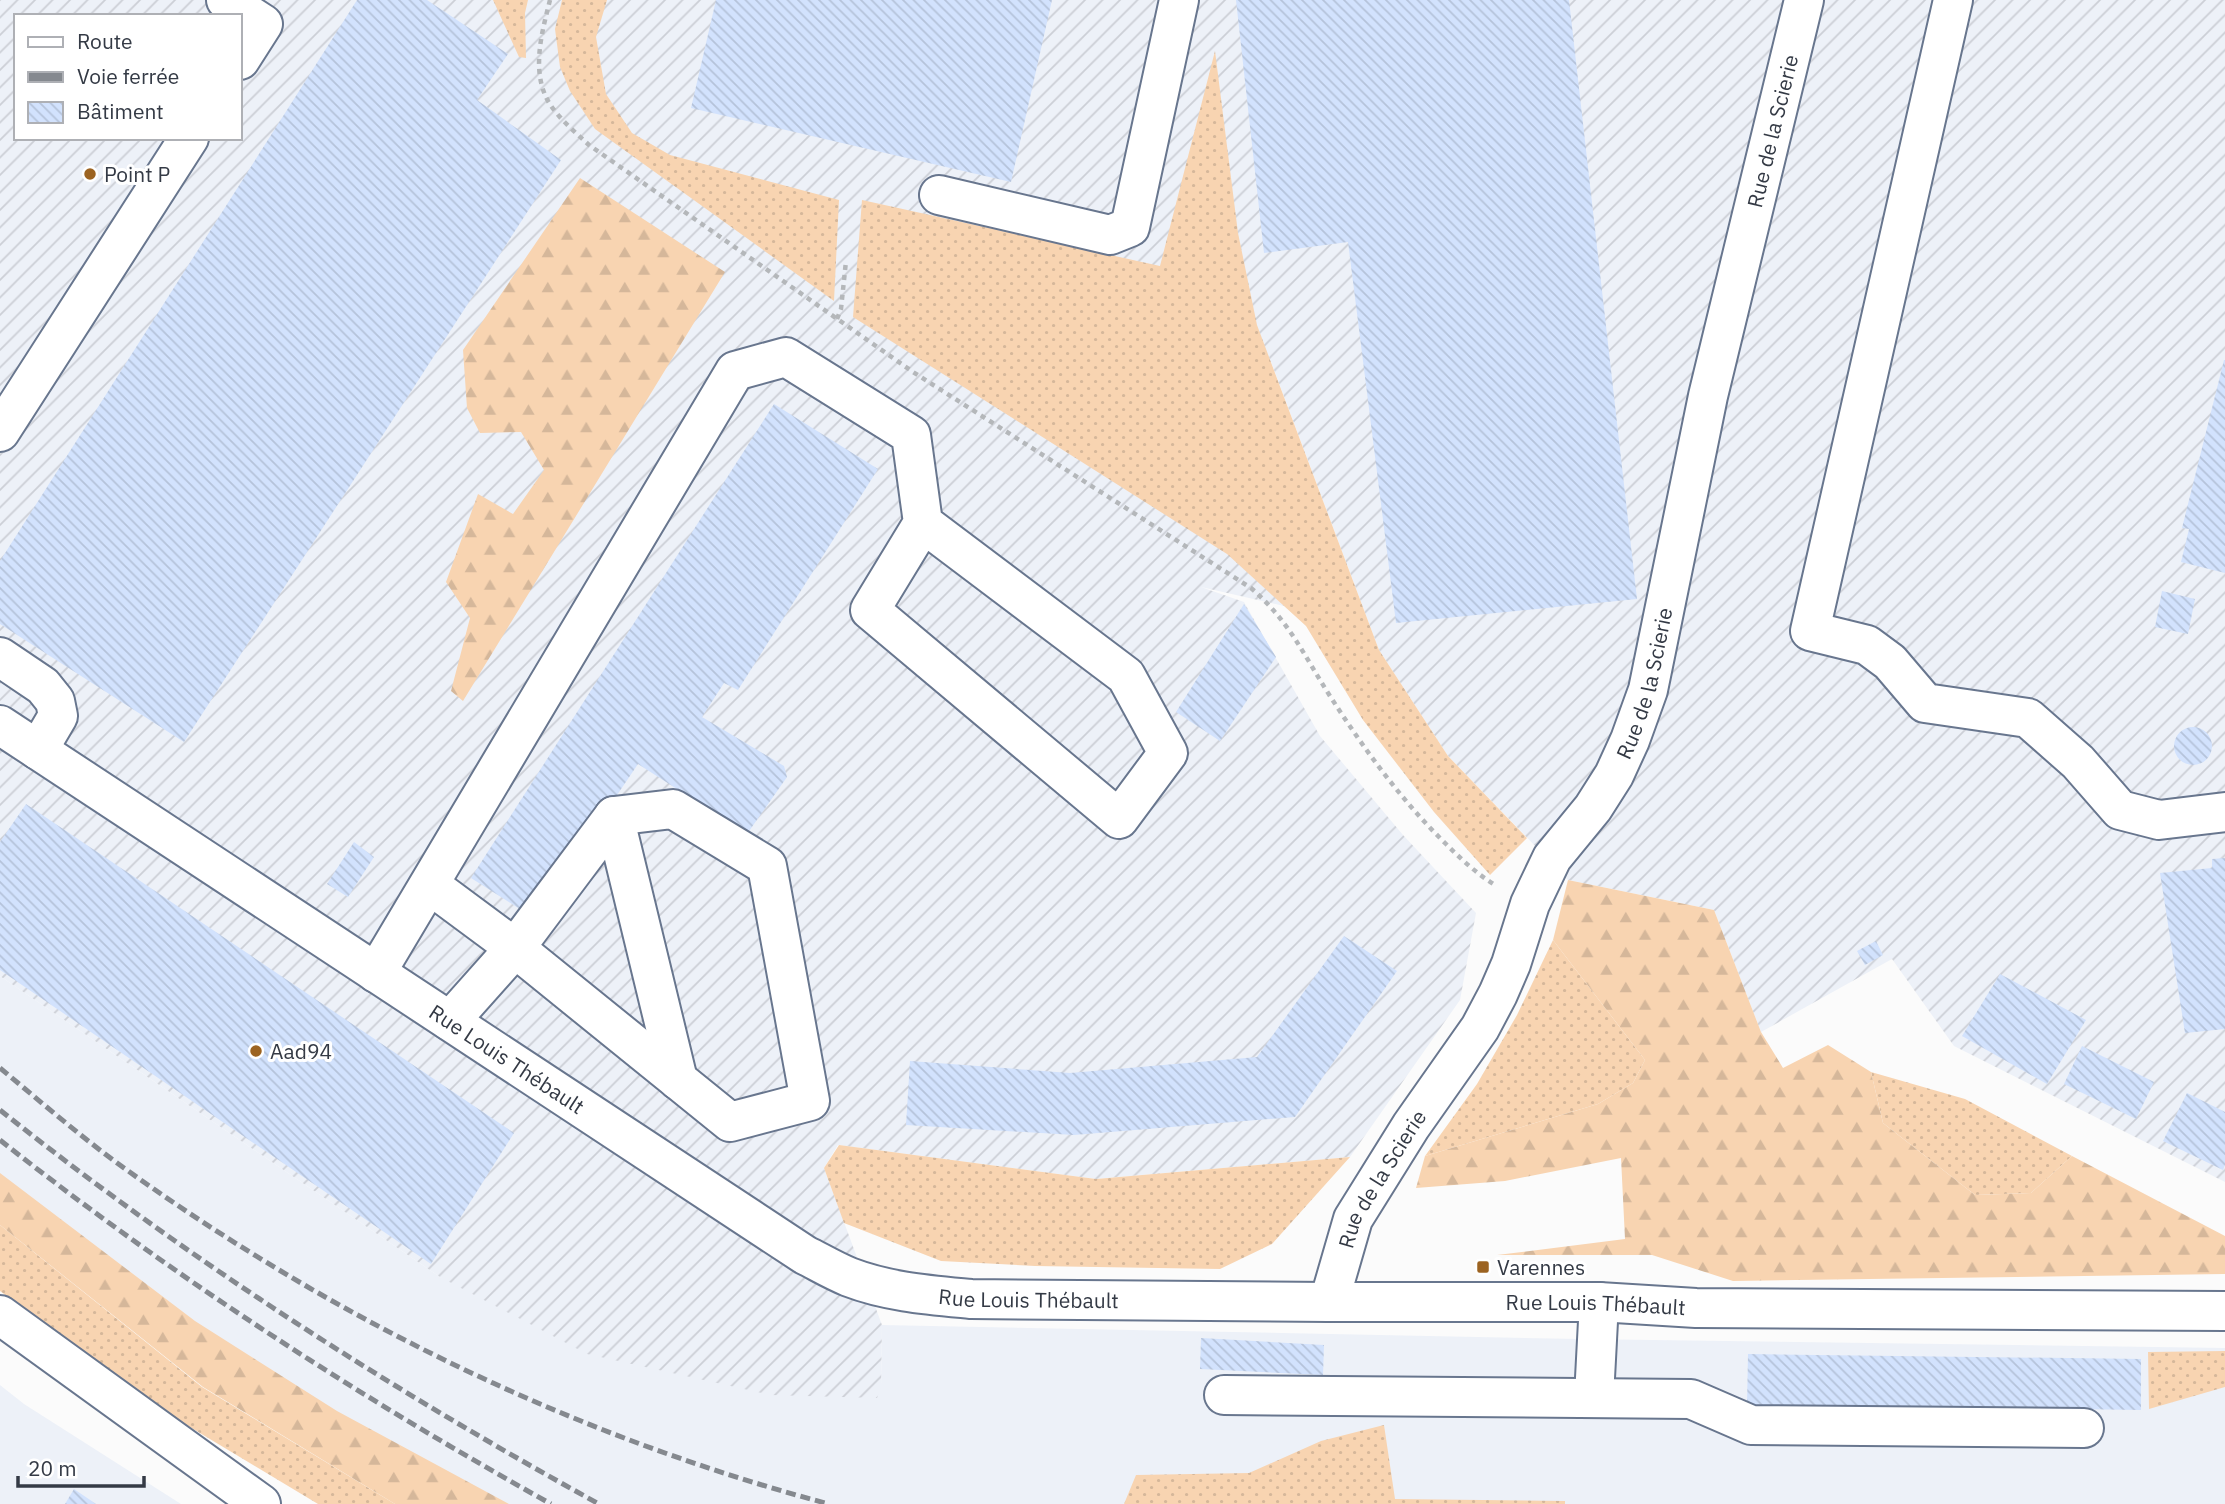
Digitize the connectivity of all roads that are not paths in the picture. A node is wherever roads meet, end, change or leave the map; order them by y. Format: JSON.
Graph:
{"nodes":[{"id":1,"x":226,"y":0,"type":"edge"},
{"id":2,"x":1179,"y":0,"type":"edge"},
{"id":3,"x":1804,"y":0,"type":"edge"},
{"id":4,"x":1954,"y":0,"type":"edge"},
{"id":5,"x":242,"y":57,"type":"edge"},
{"id":6,"x":188,"y":140,"type":"edge"},
{"id":7,"x":939,"y":195,"type":"dead end"},
{"id":8,"x":0,"y":432,"type":"edge"},
{"id":9,"x":923,"y":523,"type":"junction"},
{"id":10,"x":0,"y":657,"type":"edge"},
{"id":11,"x":0,"y":725,"type":"edge"},
{"id":12,"x":38,"y":750,"type":"junction"},
{"id":13,"x":2225,"y":812,"type":"edge"},
{"id":14,"x":614,"y":816,"type":"junction"},
{"id":15,"x":430,"y":885,"type":"junction"},
{"id":16,"x":515,"y":948,"type":"junction"},
{"id":17,"x":376,"y":973,"type":"junction"},
{"id":18,"x":450,"y":1021,"type":"junction"},
{"id":19,"x":678,"y":1080,"type":"junction"},
{"id":20,"x":1329,"y":1302,"type":"junction"},
{"id":21,"x":1599,"y":1302,"type":"junction"},
{"id":22,"x":2225,"y":1311,"type":"edge"},
{"id":23,"x":0,"y":1315,"type":"edge"},
{"id":24,"x":1224,"y":1395,"type":"dead end"},
{"id":25,"x":1594,"y":1397,"type":"junction"},
{"id":26,"x":2084,"y":1428,"type":"dead end"},
{"id":27,"x":169,"y":1436,"type":"junction"},
{"id":28,"x":261,"y":1504,"type":"edge"},
{"id":29,"x":285,"y":1504,"type":"edge"}],
"edges":[{"from":1,"to":5,"type":"street"},
{"from":2,"to":7,"type":"street"},
{"from":3,"to":20,"type":"street","name":"Rue de la Scierie"},
{"from":4,"to":13,"type":"street"},
{"from":6,"to":8,"type":"street"},
{"from":9,"to":9,"type":"street"},
{"from":9,"to":15,"type":"street"},
{"from":10,"to":12,"type":"street"},
{"from":11,"to":12,"type":"street","name":"Rue Louis Thébault"},
{"from":12,"to":17,"type":"street","name":"Rue Louis Thébault"},
{"from":14,"to":16,"type":"street"},
{"from":14,"to":19,"type":"street"},
{"from":14,"to":19,"type":"street"},
{"from":15,"to":16,"type":"street"},
{"from":15,"to":17,"type":"street"},
{"from":16,"to":18,"type":"street"},
{"from":16,"to":19,"type":"street"},
{"from":17,"to":18,"type":"street","name":"Rue Louis Thébault"},
{"from":18,"to":20,"type":"street","name":"Rue Louis Thébault"},
{"from":20,"to":21,"type":"street","name":"Rue Louis Thébault"},
{"from":21,"to":22,"type":"street","name":"Rue Louis Thébault"},
{"from":21,"to":25,"type":"street"},
{"from":23,"to":27,"type":"street"},
{"from":24,"to":25,"type":"street"},
{"from":25,"to":26,"type":"street"},
{"from":27,"to":28,"type":"street"},
{"from":27,"to":29,"type":"street"}]}
